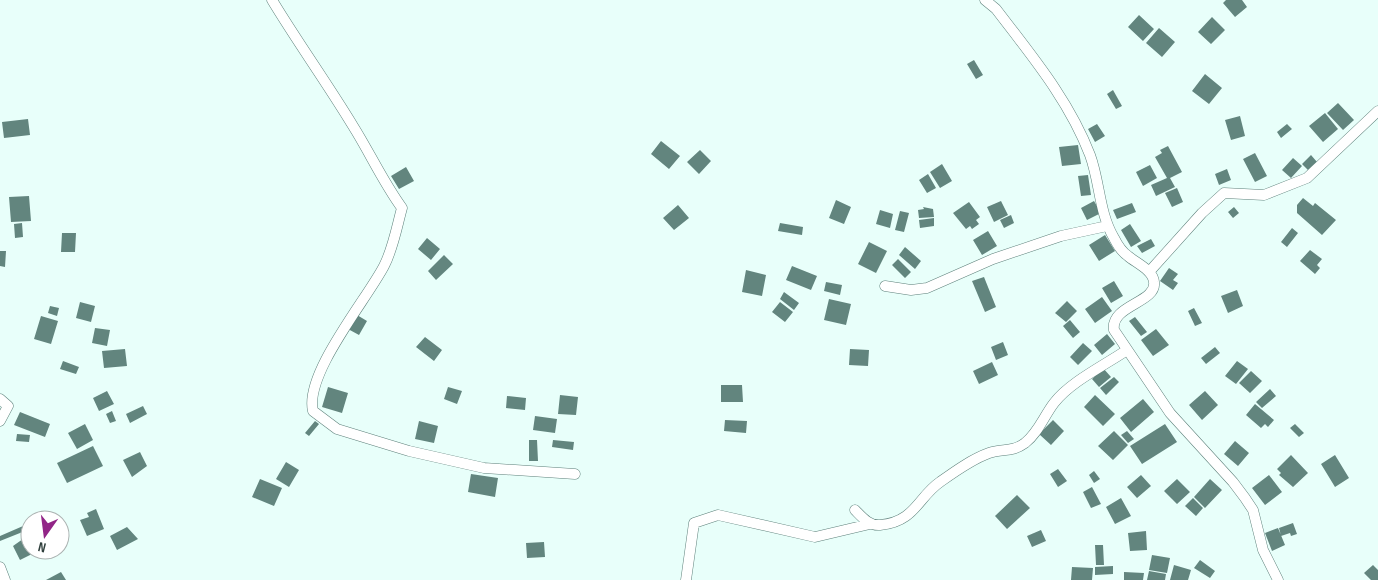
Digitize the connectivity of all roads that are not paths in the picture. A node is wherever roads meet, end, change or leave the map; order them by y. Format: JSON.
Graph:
{"nodes":[{"id":1,"x":272,"y":0,"type":"edge"},
{"id":2,"x":985,"y":0,"type":"edge"},
{"id":3,"x":1378,"y":111,"type":"edge"},
{"id":4,"x":1107,"y":226,"type":"junction"},
{"id":5,"x":1150,"y":272,"type":"junction"},
{"id":6,"x":885,"y":286,"type":"dead end"},
{"id":7,"x":1128,"y":350,"type":"junction"},
{"id":8,"x":0,"y":399,"type":"edge"},
{"id":9,"x":0,"y":421,"type":"edge"},
{"id":10,"x":575,"y":474,"type":"dead end"},
{"id":11,"x":854,"y":510,"type":"dead end"},
{"id":12,"x":870,"y":524,"type":"junction"},
{"id":13,"x":0,"y":567,"type":"edge"},
{"id":14,"x":5,"y":580,"type":"edge"},
{"id":15,"x":686,"y":580,"type":"edge"},
{"id":16,"x":1278,"y":580,"type":"edge"}],
"edges":[{"from":1,"to":10,"type":"street"},
{"from":2,"to":4,"type":"street"},
{"from":3,"to":5,"type":"street"},
{"from":4,"to":5,"type":"street"},
{"from":4,"to":6,"type":"street"},
{"from":5,"to":7,"type":"street"},
{"from":7,"to":12,"type":"street"},
{"from":7,"to":16,"type":"street"},
{"from":8,"to":9,"type":"street"},
{"from":11,"to":12,"type":"street"},
{"from":12,"to":15,"type":"street"},
{"from":13,"to":14,"type":"street"}]}
